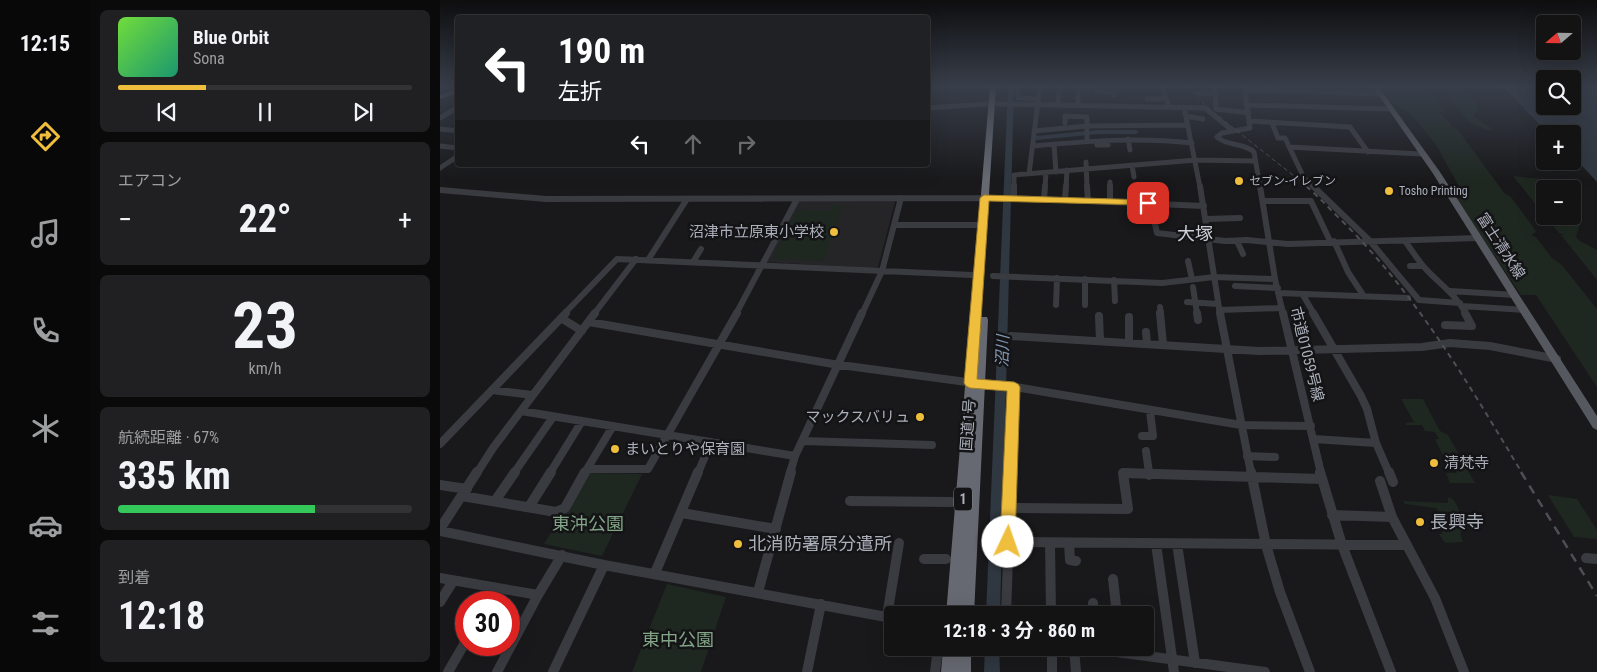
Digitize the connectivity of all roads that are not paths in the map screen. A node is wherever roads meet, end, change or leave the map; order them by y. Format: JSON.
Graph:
{"nodes":[{"id":1,"x":992,"y":117,"type":"edge"},
{"id":2,"x":1000,"y":117,"type":"edge"},
{"id":3,"x":1036,"y":117,"type":"edge"},
{"id":4,"x":1065,"y":117,"type":"edge"},
{"id":5,"x":1087,"y":117,"type":"edge"},
{"id":6,"x":1186,"y":117,"type":"edge"},
{"id":7,"x":1194,"y":117,"type":"edge"},
{"id":8,"x":1216,"y":117,"type":"edge"},
{"id":9,"x":1249,"y":117,"type":"edge"},
{"id":10,"x":1259,"y":117,"type":"edge"},
{"id":11,"x":1397,"y":117,"type":"edge"},
{"id":12,"x":1203,"y":119,"type":"dead end"},
{"id":13,"x":1065,"y":123,"type":"dead end"},
{"id":14,"x":1272,"y":123,"type":"junction"},
{"id":15,"x":1188,"y":125,"type":"junction"},
{"id":16,"x":1087,"y":126,"type":"junction"},
{"id":17,"x":440,"y":129,"type":"edge"},
{"id":18,"x":455,"y":131,"type":"edge"},
{"id":19,"x":1233,"y":131,"type":"junction"},
{"id":20,"x":1034,"y":132,"type":"junction"},
{"id":21,"x":1128,"y":139,"type":"junction"},
{"id":22,"x":1088,"y":140,"type":"junction"},
{"id":23,"x":1192,"y":142,"type":"junction"},
{"id":24,"x":1054,"y":144,"type":"junction"},
{"id":25,"x":1098,"y":144,"type":"junction"},
{"id":26,"x":1108,"y":145,"type":"dead end"},
{"id":27,"x":440,"y":146,"type":"edge"},
{"id":28,"x":1033,"y":146,"type":"junction"},
{"id":29,"x":447,"y":147,"type":"junction"},
{"id":30,"x":1289,"y":147,"type":"junction"},
{"id":31,"x":455,"y":148,"type":"edge"},
{"id":32,"x":455,"y":149,"type":"edge"},
{"id":33,"x":1130,"y":150,"type":"dead end"},
{"id":34,"x":440,"y":151,"type":"edge"},
{"id":35,"x":1368,"y":152,"type":"junction"},
{"id":36,"x":447,"y":154,"type":"dead end"},
{"id":37,"x":1421,"y":154,"type":"dead end"},
{"id":38,"x":455,"y":158,"type":"edge"},
{"id":39,"x":1196,"y":160,"type":"junction"},
{"id":40,"x":1255,"y":161,"type":"junction"},
{"id":41,"x":1086,"y":165,"type":"junction"},
{"id":42,"x":1132,"y":165,"type":"junction"},
{"id":43,"x":441,"y":167,"type":"edge"},
{"id":44,"x":1067,"y":170,"type":"junction"},
{"id":45,"x":1056,"y":172,"type":"junction"},
{"id":46,"x":1046,"y":173,"type":"junction"},
{"id":47,"x":1029,"y":174,"type":"junction"},
{"id":48,"x":1134,"y":177,"type":"dead end"},
{"id":49,"x":1110,"y":182,"type":"dead end"},
{"id":50,"x":440,"y":190,"type":"edge"},
{"id":51,"x":1134,"y":191,"type":"dead end"},
{"id":52,"x":797,"y":198,"type":"junction"},
{"id":53,"x":900,"y":198,"type":"junction"},
{"id":54,"x":992,"y":198,"type":"junction"},
{"id":55,"x":1013,"y":198,"type":"junction"},
{"id":56,"x":686,"y":199,"type":"junction"},
{"id":57,"x":1044,"y":199,"type":"junction"},
{"id":58,"x":1065,"y":199,"type":"junction"},
{"id":59,"x":1088,"y":200,"type":"junction"},
{"id":60,"x":1263,"y":201,"type":"junction"},
{"id":61,"x":1110,"y":202,"type":"junction"},
{"id":62,"x":1134,"y":202,"type":"junction"},
{"id":63,"x":1148,"y":203,"type":"junction"},
{"id":64,"x":1204,"y":206,"type":"junction"},
{"id":65,"x":1240,"y":218,"type":"dead end"},
{"id":66,"x":1206,"y":219,"type":"junction"},
{"id":67,"x":894,"y":225,"type":"junction"},
{"id":68,"x":976,"y":225,"type":"dead end"},
{"id":69,"x":1208,"y":238,"type":"junction"},
{"id":70,"x":1478,"y":238,"type":"junction"},
{"id":71,"x":1237,"y":241,"type":"junction"},
{"id":72,"x":1332,"y":241,"type":"junction"},
{"id":73,"x":1370,"y":241,"type":"junction"},
{"id":74,"x":1405,"y":241,"type":"junction"},
{"id":75,"x":1269,"y":242,"type":"junction"},
{"id":76,"x":701,"y":250,"type":"dead end"},
{"id":77,"x":1243,"y":254,"type":"dead end"},
{"id":78,"x":636,"y":259,"type":"junction"},
{"id":79,"x":648,"y":260,"type":"junction"},
{"id":80,"x":1188,"y":261,"type":"dead end"},
{"id":81,"x":693,"y":262,"type":"junction"},
{"id":82,"x":762,"y":266,"type":"junction"},
{"id":83,"x":1410,"y":266,"type":"dead end"},
{"id":84,"x":1423,"y":266,"type":"junction"},
{"id":85,"x":882,"y":271,"type":"junction"},
{"id":86,"x":972,"y":274,"type":"dead end"},
{"id":87,"x":995,"y":276,"type":"dead end"},
{"id":88,"x":1214,"y":277,"type":"junction"},
{"id":89,"x":1057,"y":278,"type":"junction"},
{"id":90,"x":1085,"y":279,"type":"junction"},
{"id":91,"x":1275,"y":279,"type":"junction"},
{"id":92,"x":1114,"y":280,"type":"junction"},
{"id":93,"x":1192,"y":283,"type":"junction"},
{"id":94,"x":1235,"y":286,"type":"dead end"},
{"id":95,"x":1278,"y":290,"type":"junction"},
{"id":96,"x":1450,"y":291,"type":"junction"},
{"id":97,"x":1475,"y":293,"type":"junction"},
{"id":98,"x":1303,"y":294,"type":"junction"},
{"id":99,"x":1363,"y":295,"type":"junction"},
{"id":100,"x":1515,"y":295,"type":"junction"},
{"id":101,"x":1408,"y":298,"type":"dead end"},
{"id":102,"x":1115,"y":302,"type":"dead end"},
{"id":103,"x":1191,"y":302,"type":"junction"},
{"id":104,"x":1461,"y":304,"type":"junction"},
{"id":105,"x":1056,"y":305,"type":"dead end"},
{"id":106,"x":1085,"y":305,"type":"dead end"},
{"id":107,"x":1160,"y":307,"type":"dead end"},
{"id":108,"x":1219,"y":307,"type":"junction"},
{"id":109,"x":1485,"y":307,"type":"junction"},
{"id":110,"x":1282,"y":308,"type":"junction"},
{"id":111,"x":1525,"y":310,"type":"junction"},
{"id":112,"x":1099,"y":316,"type":"dead end"},
{"id":113,"x":1129,"y":317,"type":"dead end"},
{"id":114,"x":561,"y":318,"type":"junction"},
{"id":115,"x":1198,"y":320,"type":"dead end"},
{"id":116,"x":589,"y":322,"type":"junction"},
{"id":117,"x":1445,"y":324,"type":"dead end"},
{"id":118,"x":582,"y":331,"type":"junction"},
{"id":119,"x":1146,"y":332,"type":"dead end"},
{"id":120,"x":1011,"y":336,"type":"dead end"},
{"id":121,"x":1100,"y":341,"type":"junction"},
{"id":122,"x":1129,"y":342,"type":"junction"},
{"id":123,"x":1147,"y":343,"type":"junction"},
{"id":124,"x":1163,"y":344,"type":"junction"},
{"id":125,"x":720,"y":345,"type":"junction"},
{"id":126,"x":1225,"y":348,"type":"junction"},
{"id":127,"x":1334,"y":349,"type":"junction"},
{"id":128,"x":1292,"y":350,"type":"junction"},
{"id":129,"x":1557,"y":359,"type":"junction"},
{"id":130,"x":837,"y":366,"type":"junction"},
{"id":131,"x":981,"y":385,"type":"junction"},
{"id":132,"x":1012,"y":386,"type":"junction"},
{"id":133,"x":492,"y":390,"type":"junction"},
{"id":134,"x":532,"y":395,"type":"junction"},
{"id":135,"x":520,"y":411,"type":"junction"},
{"id":136,"x":1150,"y":411,"type":"junction"},
{"id":137,"x":553,"y":417,"type":"junction"},
{"id":138,"x":582,"y":421,"type":"junction"},
{"id":139,"x":1241,"y":425,"type":"junction"},
{"id":140,"x":1597,"y":425,"type":"edge"},
{"id":141,"x":613,"y":426,"type":"junction"},
{"id":142,"x":1311,"y":426,"type":"junction"},
{"id":143,"x":669,"y":434,"type":"junction"},
{"id":144,"x":1142,"y":436,"type":"dead end"},
{"id":145,"x":1313,"y":438,"type":"junction"},
{"id":146,"x":803,"y":441,"type":"junction"},
{"id":147,"x":711,"y":442,"type":"junction"},
{"id":148,"x":1376,"y":443,"type":"junction"},
{"id":149,"x":440,"y":444,"type":"edge"},
{"id":150,"x":932,"y":445,"type":"dead end"},
{"id":151,"x":1146,"y":451,"type":"dead end"},
{"id":152,"x":795,"y":456,"type":"junction"},
{"id":153,"x":1247,"y":456,"type":"junction"},
{"id":154,"x":1275,"y":458,"type":"dead end"},
{"id":155,"x":587,"y":469,"type":"junction"},
{"id":156,"x":1149,"y":475,"type":"junction"},
{"id":157,"x":1251,"y":477,"type":"junction"},
{"id":158,"x":1322,"y":479,"type":"junction"},
{"id":159,"x":1380,"y":481,"type":"dead end"},
{"id":160,"x":1393,"y":482,"type":"dead end"},
{"id":161,"x":440,"y":485,"type":"edge"},
{"id":162,"x":465,"y":492,"type":"junction"},
{"id":163,"x":495,"y":501,"type":"junction"},
{"id":164,"x":850,"y":501,"type":"dead end"},
{"id":165,"x":951,"y":502,"type":"dead end"},
{"id":166,"x":529,"y":507,"type":"junction"},
{"id":167,"x":1010,"y":508,"type":"junction"},
{"id":168,"x":682,"y":513,"type":"junction"},
{"id":169,"x":1332,"y":515,"type":"junction"},
{"id":170,"x":1392,"y":517,"type":"junction"},
{"id":171,"x":776,"y":529,"type":"junction"},
{"id":172,"x":441,"y":532,"type":"edge"},
{"id":173,"x":1008,"y":542,"type":"junction"},
{"id":174,"x":899,"y":543,"type":"dead end"},
{"id":175,"x":1050,"y":543,"type":"junction"},
{"id":176,"x":1069,"y":543,"type":"junction"},
{"id":177,"x":1156,"y":544,"type":"junction"},
{"id":178,"x":1177,"y":544,"type":"junction"},
{"id":179,"x":1266,"y":545,"type":"junction"},
{"id":180,"x":1342,"y":545,"type":"junction"},
{"id":181,"x":1407,"y":545,"type":"junction"},
{"id":182,"x":562,"y":555,"type":"junction"},
{"id":183,"x":924,"y":559,"type":"dead end"},
{"id":184,"x":946,"y":559,"type":"dead end"},
{"id":185,"x":1076,"y":561,"type":"dead end"},
{"id":186,"x":604,"y":565,"type":"junction"},
{"id":187,"x":656,"y":573,"type":"junction"},
{"id":188,"x":440,"y":578,"type":"edge"},
{"id":189,"x":1113,"y":579,"type":"dead end"},
{"id":190,"x":453,"y":581,"type":"junction"},
{"id":191,"x":498,"y":588,"type":"junction"},
{"id":192,"x":496,"y":591,"type":"edge"},
{"id":193,"x":758,"y":592,"type":"junction"},
{"id":194,"x":538,"y":595,"type":"junction"},
{"id":195,"x":440,"y":602,"type":"edge"},
{"id":196,"x":1093,"y":603,"type":"dead end"},
{"id":197,"x":822,"y":604,"type":"junction"},
{"id":198,"x":891,"y":606,"type":"edge"},
{"id":199,"x":955,"y":606,"type":"edge"},
{"id":200,"x":967,"y":606,"type":"edge"},
{"id":201,"x":1006,"y":606,"type":"edge"},
{"id":202,"x":1051,"y":606,"type":"edge"},
{"id":203,"x":1093,"y":606,"type":"edge"},
{"id":204,"x":1116,"y":606,"type":"edge"},
{"id":205,"x":884,"y":616,"type":"edge"},
{"id":206,"x":1154,"y":655,"type":"edge"},
{"id":207,"x":457,"y":656,"type":"edge"},
{"id":208,"x":937,"y":656,"type":"edge"},
{"id":209,"x":951,"y":656,"type":"edge"},
{"id":210,"x":963,"y":656,"type":"edge"},
{"id":211,"x":1052,"y":656,"type":"edge"},
{"id":212,"x":1075,"y":656,"type":"edge"},
{"id":213,"x":1172,"y":660,"type":"junction"},
{"id":214,"x":1195,"y":662,"type":"junction"},
{"id":215,"x":448,"y":672,"type":"edge"},
{"id":216,"x":497,"y":672,"type":"edge"},
{"id":217,"x":553,"y":672,"type":"edge"},
{"id":218,"x":807,"y":672,"type":"edge"},
{"id":219,"x":935,"y":672,"type":"edge"},
{"id":220,"x":950,"y":672,"type":"edge"},
{"id":221,"x":962,"y":672,"type":"edge"},
{"id":222,"x":1052,"y":672,"type":"edge"},
{"id":223,"x":1076,"y":672,"type":"edge"},
{"id":224,"x":1174,"y":672,"type":"edge"},
{"id":225,"x":1265,"y":672,"type":"edge"},
{"id":226,"x":1310,"y":672,"type":"edge"},
{"id":227,"x":1390,"y":672,"type":"edge"},
{"id":228,"x":1464,"y":672,"type":"edge"}],
"edges":[{"from":1,"to":54,"type":"highway","name":"国道1号","number":"1"},
{"from":2,"to":54,"type":"highway","name":"国道1号","number":"1"},
{"from":3,"to":20,"type":"street"},
{"from":4,"to":13,"type":"street"},
{"from":5,"to":16,"type":"street"},
{"from":6,"to":15,"type":"street"},
{"from":7,"to":12,"type":"street"},
{"from":8,"to":19,"type":"street"},
{"from":9,"to":19,"type":"street"},
{"from":10,"to":14,"type":"street"},
{"from":11,"to":70,"type":"main road","name":"富士清水線"},
{"from":14,"to":30,"type":"street"},
{"from":14,"to":35,"type":"street"},
{"from":15,"to":16,"type":"street"},
{"from":15,"to":23,"type":"street"},
{"from":16,"to":20,"type":"street"},
{"from":16,"to":22,"type":"street"},
{"from":17,"to":18,"type":"street"},
{"from":19,"to":40,"type":"street"},
{"from":20,"to":28,"type":"street"},
{"from":21,"to":23,"type":"street"},
{"from":21,"to":25,"type":"street"},
{"from":21,"to":33,"type":"street"},
{"from":22,"to":24,"type":"street"},
{"from":22,"to":25,"type":"street"},
{"from":23,"to":39,"type":"street"},
{"from":24,"to":28,"type":"street"},
{"from":24,"to":45,"type":"street"},
{"from":25,"to":26,"type":"street"},
{"from":27,"to":29,"type":"street"},
{"from":28,"to":47,"type":"street"},
{"from":29,"to":31,"type":"street"},
{"from":29,"to":34,"type":"street"},
{"from":30,"to":35,"type":"street"},
{"from":30,"to":73,"type":"street"},
{"from":32,"to":36,"type":"street"},
{"from":35,"to":37,"type":"street"},
{"from":38,"to":43,"type":"street"},
{"from":39,"to":40,"type":"street"},
{"from":39,"to":42,"type":"street"},
{"from":39,"to":64,"type":"street"},
{"from":40,"to":60,"type":"street","name":"市道01059号線"},
{"from":41,"to":42,"type":"street"},
{"from":41,"to":44,"type":"street"},
{"from":41,"to":59,"type":"street"},
{"from":42,"to":48,"type":"street"},
{"from":44,"to":45,"type":"street"},
{"from":44,"to":58,"type":"street"},
{"from":45,"to":46,"type":"street"},
{"from":46,"to":47,"type":"street"},
{"from":46,"to":57,"type":"street"},
{"from":47,"to":55,"type":"street"},
{"from":49,"to":61,"type":"street"},
{"from":50,"to":56,"type":"street"},
{"from":51,"to":62,"type":"street"},
{"from":52,"to":53,"type":"street"},
{"from":52,"to":56,"type":"street"},
{"from":52,"to":82,"type":"street"},
{"from":53,"to":54,"type":"street"},
{"from":53,"to":67,"type":"street"},
{"from":54,"to":55,"type":"street"},
{"from":54,"to":131,"type":"highway","name":"国道1号","number":"1"},
{"from":55,"to":57,"type":"street"},
{"from":56,"to":79,"type":"street"},
{"from":57,"to":58,"type":"street"},
{"from":58,"to":59,"type":"street"},
{"from":59,"to":61,"type":"street"},
{"from":60,"to":72,"type":"street"},
{"from":60,"to":75,"type":"street","name":"市道01059号線"},
{"from":61,"to":62,"type":"street"},
{"from":62,"to":63,"type":"street"},
{"from":63,"to":64,"type":"street"},
{"from":63,"to":69,"type":"street"},
{"from":64,"to":66,"type":"street"},
{"from":65,"to":66,"type":"street"},
{"from":66,"to":69,"type":"street"},
{"from":67,"to":68,"type":"street"},
{"from":67,"to":85,"type":"street"},
{"from":69,"to":71,"type":"street"},
{"from":69,"to":88,"type":"street"},
{"from":70,"to":74,"type":"street"},
{"from":70,"to":100,"type":"main road","name":"富士清水線"},
{"from":71,"to":75,"type":"street"},
{"from":71,"to":77,"type":"street"},
{"from":72,"to":73,"type":"street"},
{"from":72,"to":75,"type":"street"},
{"from":72,"to":99,"type":"street"},
{"from":73,"to":74,"type":"street"},
{"from":73,"to":104,"type":"street"},
{"from":74,"to":84,"type":"street"},
{"from":75,"to":91,"type":"street","name":"市道01059号線"},
{"from":76,"to":81,"type":"street"},
{"from":78,"to":79,"type":"street"},
{"from":78,"to":114,"type":"street"},
{"from":78,"to":116,"type":"street"},
{"from":79,"to":81,"type":"street"},
{"from":80,"to":93,"type":"street"},
{"from":81,"to":82,"type":"street"},
{"from":82,"to":85,"type":"street"},
{"from":82,"to":125,"type":"street"},
{"from":83,"to":84,"type":"street"},
{"from":84,"to":96,"type":"street"},
{"from":85,"to":86,"type":"street"},
{"from":85,"to":130,"type":"street"},
{"from":87,"to":89,"type":"street"},
{"from":88,"to":91,"type":"street"},
{"from":88,"to":93,"type":"street"},
{"from":88,"to":108,"type":"street"},
{"from":89,"to":90,"type":"street"},
{"from":89,"to":105,"type":"street"},
{"from":90,"to":92,"type":"street"},
{"from":90,"to":106,"type":"street"},
{"from":91,"to":95,"type":"street","name":"市道01059号線"},
{"from":92,"to":93,"type":"street"},
{"from":92,"to":102,"type":"street"},
{"from":93,"to":103,"type":"street"},
{"from":94,"to":95,"type":"street"},
{"from":95,"to":98,"type":"street"},
{"from":95,"to":110,"type":"street","name":"市道01059号線"},
{"from":96,"to":97,"type":"street"},
{"from":96,"to":104,"type":"street"},
{"from":97,"to":100,"type":"street"},
{"from":97,"to":109,"type":"street"},
{"from":98,"to":99,"type":"street"},
{"from":98,"to":127,"type":"street"},
{"from":99,"to":101,"type":"street"},
{"from":100,"to":111,"type":"main road","name":"富士清水線"},
{"from":103,"to":108,"type":"street"},
{"from":103,"to":115,"type":"street"},
{"from":104,"to":109,"type":"street"},
{"from":104,"to":117,"type":"street"},
{"from":107,"to":124,"type":"street"},
{"from":108,"to":110,"type":"street"},
{"from":108,"to":126,"type":"street"},
{"from":109,"to":111,"type":"street"},
{"from":110,"to":128,"type":"street","name":"市道01059号線"},
{"from":111,"to":129,"type":"main road","name":"富士清水線"},
{"from":112,"to":121,"type":"street"},
{"from":113,"to":122,"type":"street"},
{"from":114,"to":118,"type":"street"},
{"from":114,"to":133,"type":"street"},
{"from":116,"to":118,"type":"street"},
{"from":116,"to":125,"type":"street"},
{"from":118,"to":134,"type":"street"},
{"from":119,"to":123,"type":"street"},
{"from":120,"to":121,"type":"street"},
{"from":121,"to":122,"type":"street"},
{"from":122,"to":123,"type":"street"},
{"from":123,"to":124,"type":"street"},
{"from":124,"to":126,"type":"street"},
{"from":125,"to":130,"type":"street"},
{"from":125,"to":143,"type":"street"},
{"from":126,"to":128,"type":"street"},
{"from":126,"to":139,"type":"street"},
{"from":127,"to":128,"type":"street"},
{"from":127,"to":129,"type":"street"},
{"from":127,"to":148,"type":"street"},
{"from":128,"to":142,"type":"street","name":"市道01059号線"},
{"from":129,"to":140,"type":"main road","name":"富士清水線"},
{"from":130,"to":131,"type":"street"},
{"from":130,"to":146,"type":"street"},
{"from":131,"to":132,"type":"street"},
{"from":131,"to":199,"type":"highway","name":"国道1号","number":"1"},
{"from":131,"to":200,"type":"highway","name":"国道1号","number":"1"},
{"from":132,"to":136,"type":"street"},
{"from":132,"to":167,"type":"street"},
{"from":133,"to":134,"type":"street"},
{"from":133,"to":149,"type":"street"},
{"from":134,"to":135,"type":"street"},
{"from":135,"to":137,"type":"street"},
{"from":135,"to":162,"type":"street"},
{"from":136,"to":139,"type":"street"},
{"from":136,"to":144,"type":"street"},
{"from":137,"to":138,"type":"street"},
{"from":137,"to":163,"type":"street"},
{"from":138,"to":141,"type":"street"},
{"from":138,"to":166,"type":"street"},
{"from":139,"to":142,"type":"street"},
{"from":139,"to":153,"type":"street"},
{"from":141,"to":143,"type":"street"},
{"from":141,"to":155,"type":"street"},
{"from":142,"to":145,"type":"street","name":"市道01059号線"},
{"from":143,"to":147,"type":"street"},
{"from":143,"to":155,"type":"street"},
{"from":145,"to":148,"type":"street"},
{"from":145,"to":158,"type":"street","name":"市道01059号線"},
{"from":146,"to":150,"type":"street"},
{"from":146,"to":152,"type":"street"},
{"from":147,"to":152,"type":"street"},
{"from":147,"to":168,"type":"street"},
{"from":148,"to":160,"type":"street"},
{"from":151,"to":156,"type":"street"},
{"from":152,"to":171,"type":"street"},
{"from":153,"to":154,"type":"street"},
{"from":153,"to":157,"type":"street"},
{"from":155,"to":166,"type":"street"},
{"from":156,"to":157,"type":"street"},
{"from":156,"to":167,"type":"street"},
{"from":157,"to":158,"type":"street"},
{"from":157,"to":179,"type":"street"},
{"from":158,"to":169,"type":"street","name":"市道01059号線"},
{"from":159,"to":170,"type":"street"},
{"from":161,"to":162,"type":"street"},
{"from":162,"to":163,"type":"street"},
{"from":162,"to":172,"type":"street"},
{"from":163,"to":166,"type":"street"},
{"from":164,"to":165,"type":"street"},
{"from":167,"to":173,"type":"street"},
{"from":168,"to":171,"type":"street"},
{"from":168,"to":187,"type":"street"},
{"from":169,"to":170,"type":"street"},
{"from":169,"to":180,"type":"street","name":"市道01059号線"},
{"from":170,"to":181,"type":"street"},
{"from":171,"to":193,"type":"street"},
{"from":172,"to":182,"type":"street"},
{"from":173,"to":175,"type":"street"},
{"from":173,"to":201,"type":"street"},
{"from":174,"to":198,"type":"street"},
{"from":175,"to":176,"type":"street"},
{"from":175,"to":202,"type":"street"},
{"from":176,"to":177,"type":"street"},
{"from":176,"to":185,"type":"street"},
{"from":177,"to":178,"type":"street"},
{"from":177,"to":213,"type":"street"},
{"from":178,"to":179,"type":"street"},
{"from":178,"to":214,"type":"street"},
{"from":179,"to":180,"type":"street"},
{"from":179,"to":226,"type":"street"},
{"from":180,"to":181,"type":"street"},
{"from":180,"to":227,"type":"street","name":"市道01059号線"},
{"from":181,"to":228,"type":"street"},
{"from":182,"to":186,"type":"street"},
{"from":182,"to":194,"type":"street"},
{"from":183,"to":184,"type":"street"},
{"from":186,"to":187,"type":"street"},
{"from":186,"to":217,"type":"street"},
{"from":187,"to":193,"type":"street"},
{"from":188,"to":190,"type":"street"},
{"from":189,"to":204,"type":"street"},
{"from":190,"to":191,"type":"street"},
{"from":190,"to":195,"type":"street"},
{"from":191,"to":192,"type":"street"},
{"from":191,"to":194,"type":"street"},
{"from":193,"to":197,"type":"street"},
{"from":194,"to":216,"type":"street"},
{"from":196,"to":203,"type":"street"},
{"from":197,"to":205,"type":"street"},
{"from":197,"to":218,"type":"street"},
{"from":206,"to":213,"type":"street"},
{"from":207,"to":215,"type":"street"},
{"from":208,"to":219,"type":"street"},
{"from":209,"to":220,"type":"highway"},
{"from":210,"to":221,"type":"highway"},
{"from":211,"to":222,"type":"street"},
{"from":212,"to":223,"type":"street"},
{"from":213,"to":214,"type":"street"},
{"from":213,"to":224,"type":"street"},
{"from":214,"to":225,"type":"street"}]}
